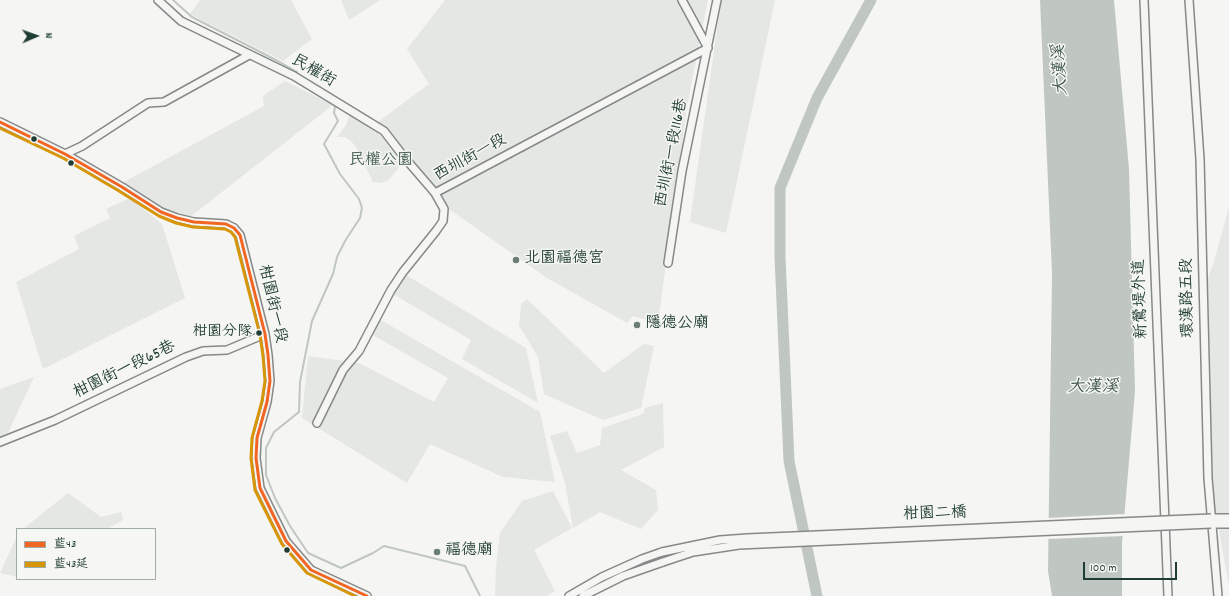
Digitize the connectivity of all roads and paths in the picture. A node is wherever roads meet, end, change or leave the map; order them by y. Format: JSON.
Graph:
{"nodes":[{"id":1,"x":158,"y":0,"type":"edge"},
{"id":2,"x":682,"y":0,"type":"edge"},
{"id":3,"x":717,"y":0,"type":"edge"},
{"id":4,"x":1144,"y":0,"type":"edge"},
{"id":5,"x":1189,"y":0,"type":"edge"},
{"id":6,"x":708,"y":48,"type":"junction"},
{"id":7,"x":249,"y":55,"type":"junction"},
{"id":8,"x":0,"y":122,"type":"edge"},
{"id":9,"x":65,"y":154,"type":"junction"},
{"id":10,"x":435,"y":193,"type":"junction"},
{"id":11,"x":668,"y":262,"type":"dead end"},
{"id":12,"x":265,"y":334,"type":"junction"},
{"id":13,"x":317,"y":423,"type":"dead end"},
{"id":14,"x":0,"y":442,"type":"edge"},
{"id":15,"x":1229,"y":518,"type":"edge"},
{"id":16,"x":1211,"y":521,"type":"junction"},
{"id":17,"x":1229,"y":524,"type":"edge"},
{"id":18,"x":367,"y":596,"type":"edge"},
{"id":19,"x":569,"y":596,"type":"edge"},
{"id":20,"x":583,"y":596,"type":"edge"},
{"id":21,"x":1168,"y":596,"type":"edge"},
{"id":22,"x":1218,"y":596,"type":"edge"}],
"edges":[{"from":1,"to":7,"type":"street","name":"民權街"},
{"from":2,"to":6,"type":"street"},
{"from":3,"to":6,"type":"street","name":"西圳街一段116巷"},
{"from":4,"to":21,"type":"street","name":"新鶯堤外道"},
{"from":5,"to":16,"type":"street","name":"環漢路五段"},
{"from":6,"to":10,"type":"street","name":"西圳街一段"},
{"from":6,"to":11,"type":"street","name":"西圳街一段116巷"},
{"from":7,"to":9,"type":"street"},
{"from":7,"to":10,"type":"street","name":"民權街"},
{"from":8,"to":9,"type":"street","name":"柑園街一段"},
{"from":9,"to":12,"type":"street","name":"柑園街一段"},
{"from":10,"to":13,"type":"street","name":"西圳街一段"},
{"from":12,"to":14,"type":"street","name":"柑園街一段65巷"},
{"from":12,"to":18,"type":"street","name":"柑園街一段"},
{"from":15,"to":16,"type":"street"},
{"from":16,"to":17,"type":"street"},
{"from":16,"to":19,"type":"street","name":"柑園二橋","bridge":true},
{"from":16,"to":20,"type":"street","name":"柑園二橋","bridge":true},
{"from":16,"to":22,"type":"street","name":"環漢路五段"}]}
